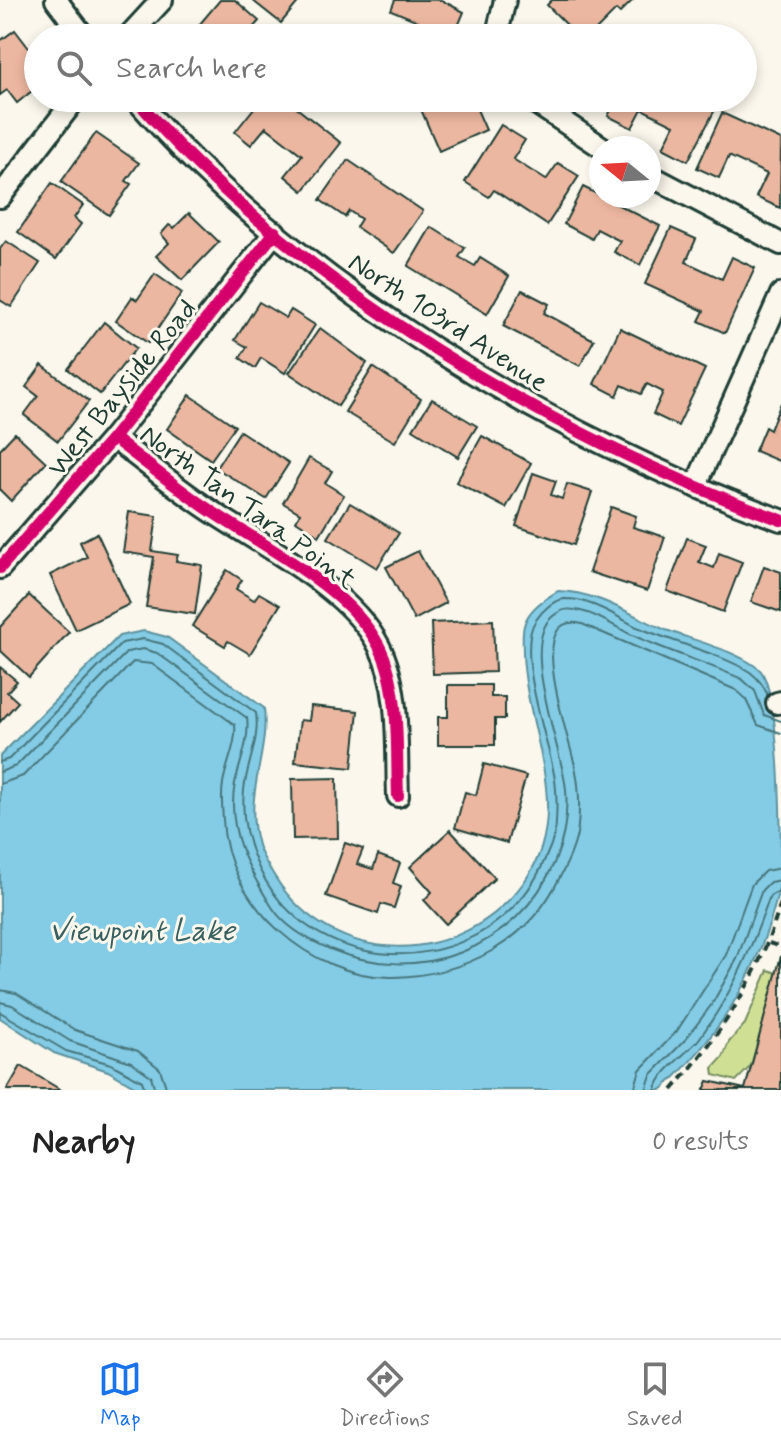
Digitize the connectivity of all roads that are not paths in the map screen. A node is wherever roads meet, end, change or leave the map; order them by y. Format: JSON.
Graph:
{"nodes":[{"id":1,"x":56,"y":0,"type":"edge"},
{"id":2,"x":162,"y":0,"type":"edge"},
{"id":3,"x":505,"y":0,"type":"edge"},
{"id":4,"x":74,"y":24,"type":"edge"},
{"id":5,"x":140,"y":24,"type":"edge"},
{"id":6,"x":499,"y":24,"type":"edge"},
{"id":7,"x":65,"y":112,"type":"edge"},
{"id":8,"x":147,"y":112,"type":"edge"},
{"id":9,"x":549,"y":112,"type":"edge"},
{"id":10,"x":589,"y":139,"type":"edge"},
{"id":11,"x":661,"y":181,"type":"edge"},
{"id":12,"x":0,"y":197,"type":"edge"},
{"id":13,"x":275,"y":232,"type":"junction"},
{"id":14,"x":781,"y":244,"type":"edge"},
{"id":15,"x":781,"y":294,"type":"edge"},
{"id":16,"x":113,"y":438,"type":"junction"},
{"id":17,"x":696,"y":485,"type":"junction"},
{"id":18,"x":781,"y":520,"type":"edge"},
{"id":19,"x":0,"y":568,"type":"edge"},
{"id":20,"x":398,"y":796,"type":"dead end"}],
"edges":[{"from":1,"to":4,"type":"street"},
{"from":2,"to":5,"type":"street"},
{"from":3,"to":6,"type":"street"},
{"from":7,"to":12,"type":"street"},
{"from":8,"to":13,"type":"street","name":"North 103rd Avenue"},
{"from":9,"to":10,"type":"street"},
{"from":11,"to":14,"type":"street"},
{"from":13,"to":16,"type":"street","name":"West Bayside Road"},
{"from":13,"to":17,"type":"street","name":"North 103rd Avenue"},
{"from":15,"to":17,"type":"street"},
{"from":16,"to":19,"type":"street","name":"West Bayside Road"},
{"from":16,"to":20,"type":"street","name":"North Tan Tara Point"},
{"from":17,"to":18,"type":"street","name":"North 103rd Avenue"}]}
